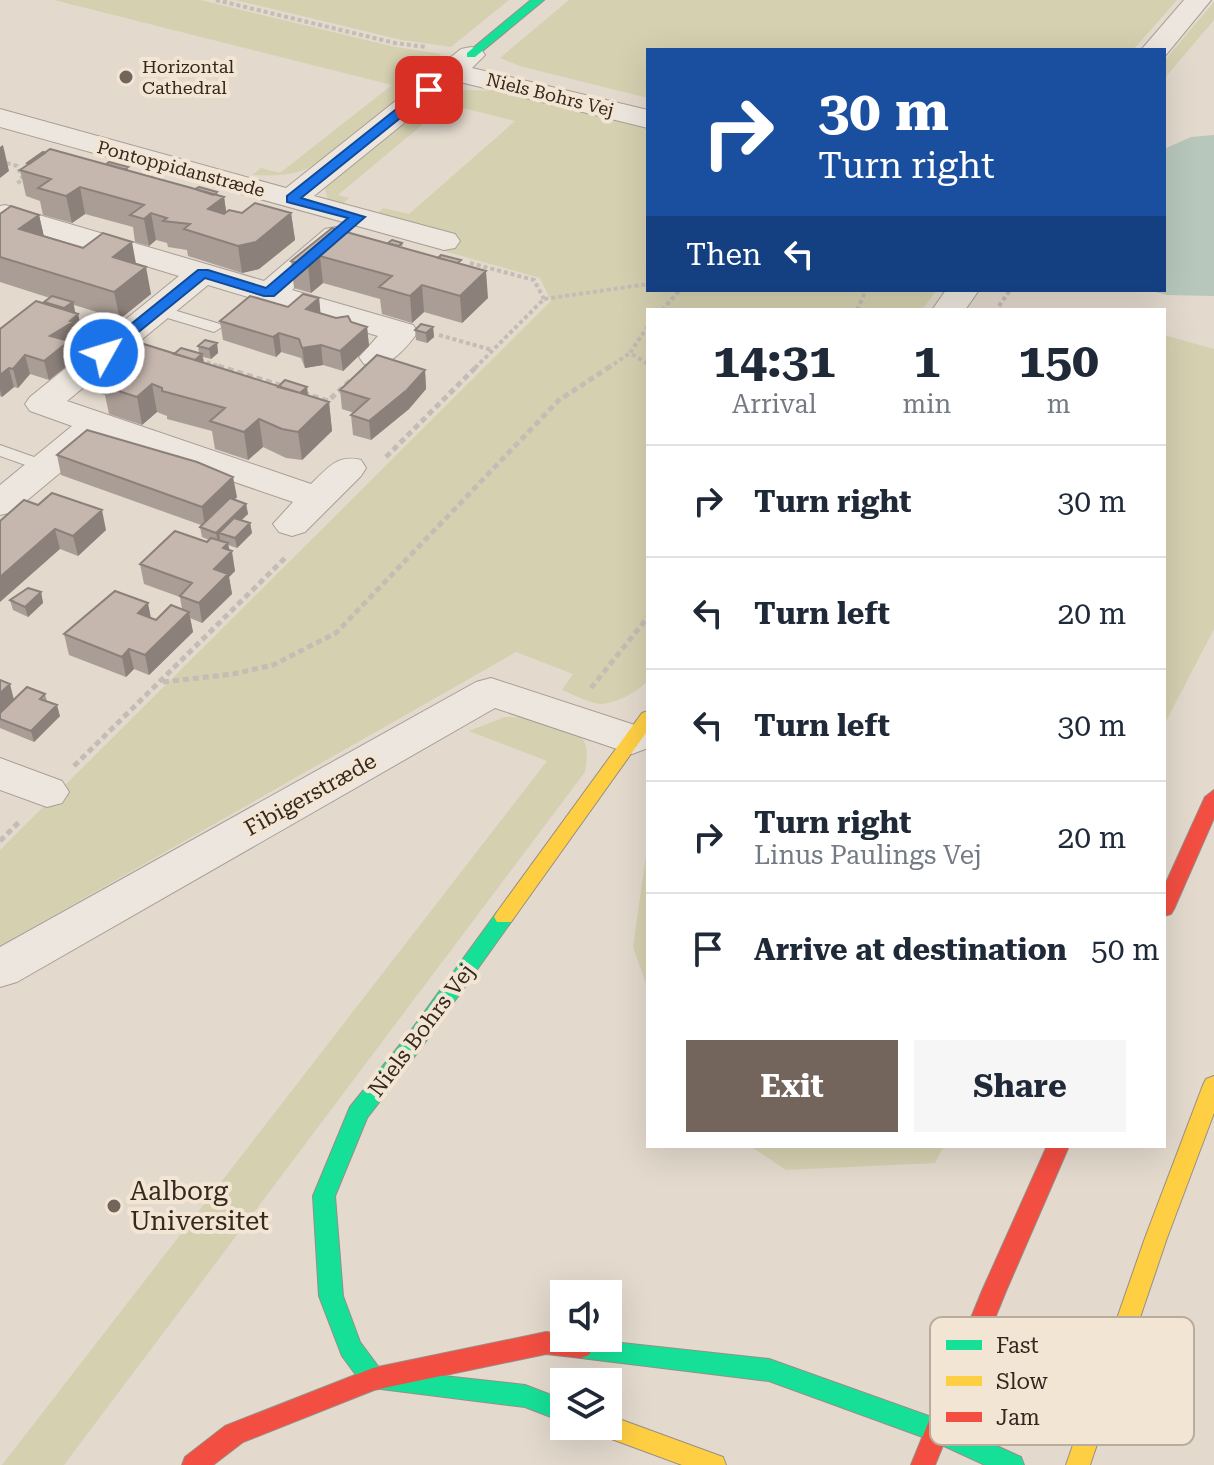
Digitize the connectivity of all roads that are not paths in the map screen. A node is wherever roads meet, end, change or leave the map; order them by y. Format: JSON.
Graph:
{"nodes":[{"id":1,"x":538,"y":0,"type":"edge"},
{"id":2,"x":1198,"y":0,"type":"edge"},
{"id":3,"x":1157,"y":48,"type":"edge"},
{"id":4,"x":461,"y":63,"type":"junction"},
{"id":5,"x":646,"y":118,"type":"edge"},
{"id":6,"x":1,"y":120,"type":"edge"},
{"id":7,"x":291,"y":199,"type":"junction"},
{"id":8,"x":8,"y":201,"type":"road end"},
{"id":9,"x":358,"y":217,"type":"junction"},
{"id":10,"x":444,"y":241,"type":"dead end"},
{"id":11,"x":203,"y":273,"type":"junction"},
{"id":12,"x":269,"y":293,"type":"junction"},
{"id":13,"x":157,"y":310,"type":"junction"},
{"id":14,"x":214,"y":327,"type":"dead end"},
{"id":15,"x":376,"y":357,"type":"edge"},
{"id":16,"x":96,"y":424,"type":"junction"},
{"id":17,"x":0,"y":450,"type":"edge"},
{"id":18,"x":45,"y":467,"type":"junction"},
{"id":19,"x":348,"y":468,"type":"dead end"},
{"id":20,"x":317,"y":498,"type":"junction"},
{"id":21,"x":0,"y":504,"type":"edge"},
{"id":22,"x":292,"y":524,"type":"dead end"},
{"id":23,"x":640,"y":728,"type":"edge"},
{"id":24,"x":0,"y":773,"type":"edge"},
{"id":25,"x":47,"y":792,"type":"dead end"},
{"id":26,"x":1214,"y":797,"type":"edge"},
{"id":27,"x":1166,"y":905,"type":"edge"},
{"id":28,"x":0,"y":969,"type":"edge"},
{"id":29,"x":1214,"y":1085,"type":"edge"},
{"id":30,"x":1057,"y":1148,"type":"edge"},
{"id":31,"x":983,"y":1317,"type":"edge"},
{"id":32,"x":1129,"y":1317,"type":"edge"},
{"id":33,"x":373,"y":1379,"type":"junction"},
{"id":34,"x":550,"y":1406,"type":"edge"},
{"id":35,"x":930,"y":1428,"type":"edge"},
{"id":36,"x":622,"y":1431,"type":"edge"},
{"id":37,"x":931,"y":1445,"type":"edge"},
{"id":38,"x":968,"y":1445,"type":"edge"},
{"id":39,"x":1085,"y":1445,"type":"edge"},
{"id":40,"x":1004,"y":1461,"type":"edge"},
{"id":41,"x":194,"y":1465,"type":"edge"},
{"id":42,"x":714,"y":1465,"type":"edge"},
{"id":43,"x":923,"y":1465,"type":"edge"},
{"id":44,"x":1078,"y":1465,"type":"edge"}],
"edges":[{"from":1,"to":4,"type":"street"},
{"from":2,"to":3,"type":"street"},
{"from":4,"to":5,"type":"street","name":"Niels Bohrs Vej"},
{"from":4,"to":7,"type":"street"},
{"from":6,"to":7,"type":"street","name":"Pontoppidanstræde"},
{"from":7,"to":9,"type":"street","name":"Pontoppidanstræde"},
{"from":8,"to":11,"type":"street"},
{"from":9,"to":10,"type":"street","name":"Pontoppidanstræde"},
{"from":9,"to":12,"type":"street"},
{"from":11,"to":12,"type":"street"},
{"from":11,"to":13,"type":"street"},
{"from":12,"to":15,"type":"street"},
{"from":13,"to":14,"type":"lane"},
{"from":13,"to":16,"type":"street"},
{"from":16,"to":18,"type":"street"},
{"from":16,"to":20,"type":"street"},
{"from":17,"to":18,"type":"lane"},
{"from":18,"to":21,"type":"street"},
{"from":19,"to":20,"type":"street"},
{"from":20,"to":22,"type":"street"},
{"from":23,"to":28,"type":"street","name":"Fibigerstræde"},
{"from":23,"to":33,"type":"street","name":"Niels Bohrs Vej"},
{"from":24,"to":25,"type":"street"},
{"from":26,"to":27,"type":"street"},
{"from":29,"to":32,"type":"street"},
{"from":30,"to":31,"type":"street"},
{"from":33,"to":34,"type":"street"},
{"from":33,"to":35,"type":"street"},
{"from":33,"to":41,"type":"street"},
{"from":36,"to":42,"type":"street"},
{"from":37,"to":43,"type":"street"},
{"from":38,"to":40,"type":"street"},
{"from":39,"to":44,"type":"street"}]}
